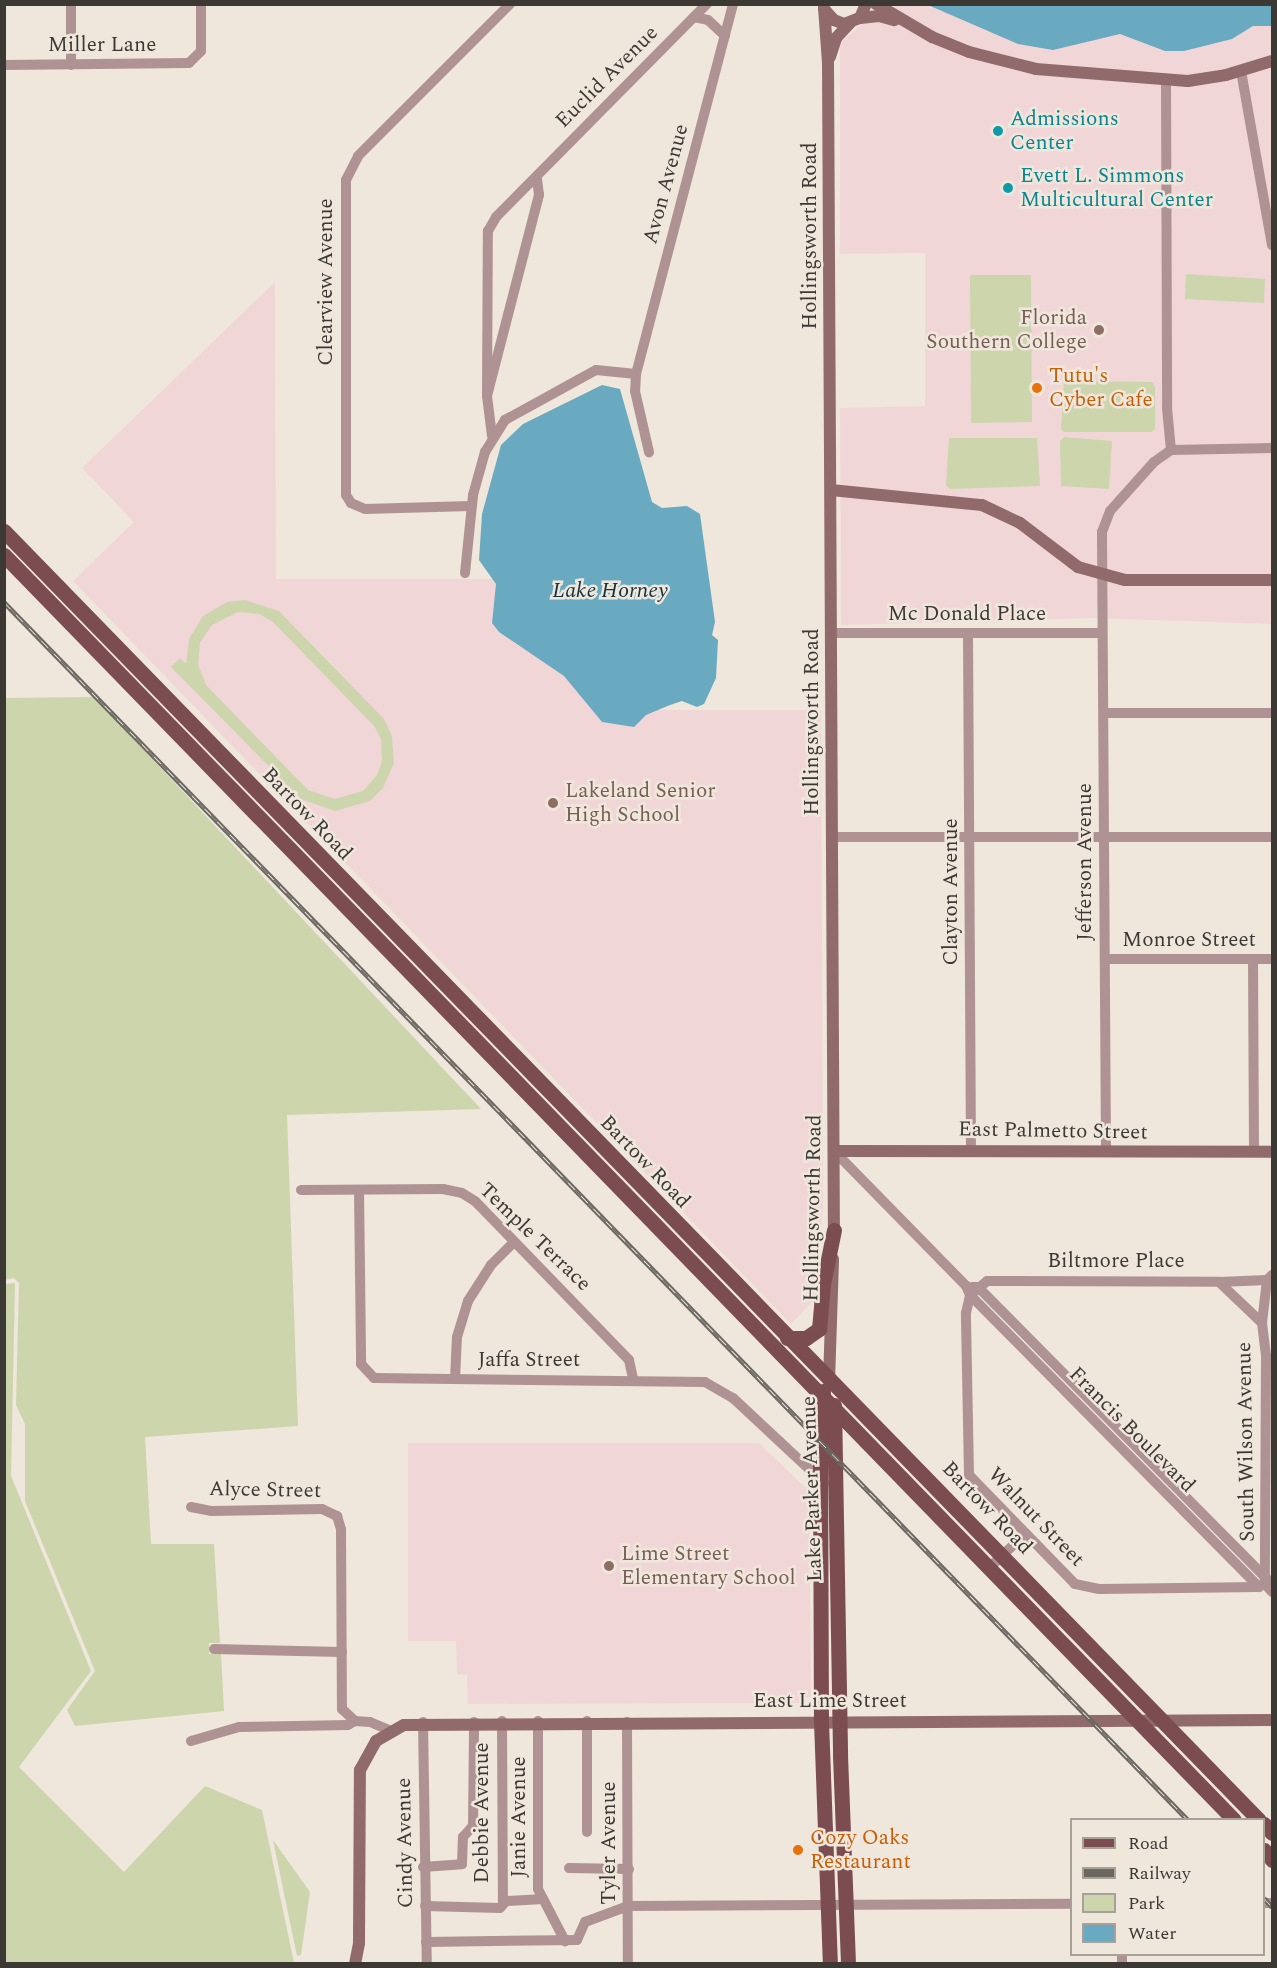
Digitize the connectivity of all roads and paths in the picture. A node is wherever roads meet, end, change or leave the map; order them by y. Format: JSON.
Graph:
{"nodes":[{"id":1,"x":71,"y":4,"type":"edge"},
{"id":2,"x":201,"y":4,"type":"edge"},
{"id":3,"x":510,"y":4,"type":"edge"},
{"id":4,"x":707,"y":4,"type":"edge"},
{"id":5,"x":734,"y":4,"type":"edge"},
{"id":6,"x":866,"y":4,"type":"edge"},
{"id":7,"x":876,"y":4,"type":"edge"},
{"id":8,"x":824,"y":6,"type":"edge"},
{"id":9,"x":694,"y":17,"type":"junction"},
{"id":10,"x":855,"y":20,"type":"junction"},
{"id":11,"x":906,"y":23,"type":"junction"},
{"id":12,"x":725,"y":36,"type":"junction"},
{"id":13,"x":1272,"y":61,"type":"edge"},
{"id":14,"x":828,"y":63,"type":"junction"},
{"id":15,"x":4,"y":65,"type":"edge"},
{"id":16,"x":71,"y":65,"type":"junction"},
{"id":17,"x":1241,"y":71,"type":"junction"},
{"id":18,"x":1166,"y":81,"type":"junction"},
{"id":19,"x":537,"y":179,"type":"junction"},
{"id":20,"x":1272,"y":245,"type":"edge"},
{"id":21,"x":636,"y":374,"type":"junction"},
{"id":22,"x":487,"y":396,"type":"junction"},
{"id":23,"x":492,"y":436,"type":"junction"},
{"id":24,"x":1272,"y":448,"type":"edge"},
{"id":25,"x":1172,"y":450,"type":"junction"},
{"id":26,"x":649,"y":452,"type":"dead end"},
{"id":27,"x":831,"y":490,"type":"junction"},
{"id":28,"x":471,"y":506,"type":"junction"},
{"id":29,"x":4,"y":531,"type":"edge"},
{"id":30,"x":4,"y":555,"type":"edge"},
{"id":31,"x":465,"y":573,"type":"dead end"},
{"id":32,"x":1102,"y":573,"type":"junction"},
{"id":33,"x":1272,"y":580,"type":"edge"},
{"id":34,"x":831,"y":633,"type":"junction"},
{"id":35,"x":1102,"y":633,"type":"junction"},
{"id":36,"x":968,"y":634,"type":"junction"},
{"id":37,"x":1104,"y":713,"type":"junction"},
{"id":38,"x":1272,"y":713,"type":"edge"},
{"id":39,"x":832,"y":837,"type":"junction"},
{"id":40,"x":970,"y":837,"type":"junction"},
{"id":41,"x":1104,"y":837,"type":"junction"},
{"id":42,"x":1272,"y":837,"type":"edge"},
{"id":43,"x":390,"y":930,"type":"junction"},
{"id":44,"x":379,"y":942,"type":"junction"},
{"id":45,"x":1105,"y":959,"type":"junction"},
{"id":46,"x":1253,"y":959,"type":"junction"},
{"id":47,"x":1272,"y":959,"type":"edge"},
{"id":48,"x":971,"y":1149,"type":"junction"},
{"id":49,"x":834,"y":1150,"type":"junction"},
{"id":50,"x":1106,"y":1151,"type":"junction"},
{"id":51,"x":1254,"y":1151,"type":"junction"},
{"id":52,"x":1272,"y":1152,"type":"edge"},
{"id":53,"x":301,"y":1190,"type":"dead end"},
{"id":54,"x":359,"y":1190,"type":"junction"},
{"id":55,"x":834,"y":1230,"type":"junction"},
{"id":56,"x":514,"y":1242,"type":"junction"},
{"id":57,"x":1270,"y":1277,"type":"edge"},
{"id":58,"x":1219,"y":1282,"type":"junction"},
{"id":59,"x":972,"y":1290,"type":"junction"},
{"id":60,"x":1262,"y":1323,"type":"junction"},
{"id":61,"x":787,"y":1338,"type":"junction"},
{"id":62,"x":455,"y":1379,"type":"junction"},
{"id":63,"x":633,"y":1379,"type":"junction"},
{"id":64,"x":829,"y":1381,"type":"junction"},
{"id":65,"x":821,"y":1396,"type":"junction"},
{"id":66,"x":835,"y":1408,"type":"junction"},
{"id":67,"x":820,"y":1479,"type":"junction"},
{"id":68,"x":835,"y":1493,"type":"junction"},
{"id":69,"x":191,"y":1508,"type":"dead end"},
{"id":70,"x":1024,"y":1535,"type":"junction"},
{"id":71,"x":1004,"y":1555,"type":"junction"},
{"id":72,"x":990,"y":1567,"type":"junction"},
{"id":73,"x":1263,"y":1583,"type":"junction"},
{"id":74,"x":1272,"y":1592,"type":"edge"},
{"id":75,"x":214,"y":1649,"type":"dead end"},
{"id":76,"x":342,"y":1652,"type":"junction"},
{"id":77,"x":1138,"y":1719,"type":"junction"},
{"id":78,"x":821,"y":1720,"type":"junction"},
{"id":79,"x":839,"y":1720,"type":"junction"},
{"id":80,"x":1164,"y":1720,"type":"junction"},
{"id":81,"x":1272,"y":1720,"type":"edge"},
{"id":82,"x":355,"y":1721,"type":"junction"},
{"id":83,"x":502,"y":1721,"type":"junction"},
{"id":84,"x":538,"y":1721,"type":"junction"},
{"id":85,"x":587,"y":1721,"type":"junction"},
{"id":86,"x":423,"y":1722,"type":"junction"},
{"id":87,"x":474,"y":1722,"type":"junction"},
{"id":88,"x":627,"y":1722,"type":"junction"},
{"id":89,"x":389,"y":1730,"type":"junction"},
{"id":90,"x":191,"y":1741,"type":"dead end"},
{"id":91,"x":1232,"y":1818,"type":"edge"},
{"id":92,"x":1257,"y":1818,"type":"edge"},
{"id":93,"x":587,"y":1832,"type":"dead end"},
{"id":94,"x":423,"y":1867,"type":"junction"},
{"id":95,"x":569,"y":1868,"type":"dead end"},
{"id":96,"x":628,"y":1869,"type":"junction"},
{"id":97,"x":543,"y":1899,"type":"junction"},
{"id":98,"x":503,"y":1904,"type":"junction"},
{"id":99,"x":1070,"y":1904,"type":"edge"},
{"id":100,"x":829,"y":1905,"type":"junction"},
{"id":101,"x":848,"y":1905,"type":"junction"},
{"id":102,"x":425,"y":1906,"type":"junction"},
{"id":103,"x":628,"y":1906,"type":"junction"},
{"id":104,"x":565,"y":1941,"type":"junction"},
{"id":105,"x":426,"y":1942,"type":"junction"},
{"id":106,"x":355,"y":1964,"type":"edge"},
{"id":107,"x":427,"y":1964,"type":"edge"},
{"id":108,"x":628,"y":1964,"type":"edge"},
{"id":109,"x":830,"y":1964,"type":"edge"},
{"id":110,"x":848,"y":1964,"type":"edge"}],
"edges":[{"from":1,"to":16,"type":"street"},
{"from":2,"to":16,"type":"street","name":"Miller Lane"},
{"from":3,"to":28,"type":"street","name":"Clearview Avenue"},
{"from":4,"to":9,"type":"street","name":"Euclid Avenue"},
{"from":5,"to":12,"type":"street","name":"Avon Avenue"},
{"from":6,"to":10,"type":"street","name":"Hollingsworth Road"},
{"from":7,"to":11,"type":"street"},
{"from":8,"to":10,"type":"street"},
{"from":8,"to":14,"type":"street","name":"Hollingsworth Road"},
{"from":9,"to":12,"type":"street"},
{"from":9,"to":19,"type":"street","name":"Euclid Avenue"},
{"from":10,"to":11,"type":"street"},
{"from":10,"to":14,"type":"street","name":"Hollingsworth Road"},
{"from":11,"to":18,"type":"street"},
{"from":12,"to":21,"type":"street","name":"Avon Avenue"},
{"from":13,"to":17,"type":"street"},
{"from":14,"to":27,"type":"street","name":"Hollingsworth Road"},
{"from":15,"to":16,"type":"street","name":"Miller Lane"},
{"from":17,"to":18,"type":"street"},
{"from":17,"to":20,"type":"street"},
{"from":18,"to":25,"type":"street"},
{"from":19,"to":22,"type":"street","name":"Euclid Avenue"},
{"from":19,"to":22,"type":"street","name":"Euclid Avenue"},
{"from":21,"to":23,"type":"street"},
{"from":21,"to":26,"type":"street","name":"Avon Avenue"},
{"from":22,"to":23,"type":"street","name":"Euclid Avenue"},
{"from":23,"to":28,"type":"street"},
{"from":24,"to":25,"type":"street"},
{"from":25,"to":32,"type":"street","name":"Jefferson Avenue"},
{"from":27,"to":32,"type":"street"},
{"from":27,"to":34,"type":"street","name":"Hollingsworth Road"},
{"from":28,"to":31,"type":"street"},
{"from":29,"to":43,"type":"main road","name":"Bartow Road"},
{"from":30,"to":44,"type":"main road","name":"Bartow Road"},
{"from":32,"to":33,"type":"street"},
{"from":32,"to":35,"type":"street","name":"Jefferson Avenue"},
{"from":34,"to":36,"type":"street","name":"Mc Donald Place"},
{"from":34,"to":39,"type":"street","name":"Hollingsworth Road"},
{"from":35,"to":36,"type":"street","name":"Mc Donald Place"},
{"from":35,"to":37,"type":"street","name":"Jefferson Avenue"},
{"from":36,"to":40,"type":"street","name":"Clayton Avenue"},
{"from":37,"to":38,"type":"street"},
{"from":37,"to":41,"type":"street","name":"Jefferson Avenue"},
{"from":39,"to":40,"type":"street"},
{"from":39,"to":49,"type":"street","name":"Hollingsworth Road"},
{"from":40,"to":41,"type":"street"},
{"from":40,"to":48,"type":"street","name":"Clayton Avenue"},
{"from":41,"to":42,"type":"street"},
{"from":41,"to":45,"type":"street","name":"Jefferson Avenue"},
{"from":43,"to":44,"type":"street"},
{"from":43,"to":61,"type":"main road","name":"Bartow Road"},
{"from":44,"to":65,"type":"main road","name":"Bartow Road"},
{"from":45,"to":46,"type":"street","name":"Monroe Street"},
{"from":45,"to":50,"type":"street","name":"Jefferson Avenue"},
{"from":46,"to":47,"type":"street","name":"Monroe Street"},
{"from":46,"to":51,"type":"street"},
{"from":48,"to":49,"type":"street","name":"East Palmetto Street"},
{"from":48,"to":50,"type":"street","name":"East Palmetto Street"},
{"from":49,"to":55,"type":"street","name":"Hollingsworth Road"},
{"from":49,"to":59,"type":"street","name":"Francis Boulevard"},
{"from":50,"to":51,"type":"street","name":"East Palmetto Street"},
{"from":51,"to":52,"type":"street","name":"East Palmetto Street"},
{"from":53,"to":54,"type":"street","name":"Temple Terrace"},
{"from":54,"to":56,"type":"street","name":"Temple Terrace"},
{"from":54,"to":62,"type":"street","name":"Jaffa Street"},
{"from":55,"to":61,"type":"main road"},
{"from":55,"to":64,"type":"street","name":"Hollingsworth Road"},
{"from":56,"to":62,"type":"street"},
{"from":56,"to":63,"type":"street","name":"Temple Terrace"},
{"from":57,"to":58,"type":"street","name":"Biltmore Place"},
{"from":57,"to":60,"type":"street","name":"Biltmore Place"},
{"from":58,"to":59,"type":"street","name":"Biltmore Place"},
{"from":58,"to":60,"type":"street","name":"South Wilson Avenue"},
{"from":59,"to":70,"type":"street","name":"Walnut Street"},
{"from":59,"to":73,"type":"street","name":"Francis Boulevard"},
{"from":60,"to":73,"type":"street","name":"South Wilson Avenue"},
{"from":61,"to":64,"type":"main road","name":"Bartow Road"},
{"from":62,"to":63,"type":"street","name":"Jaffa Street"},
{"from":63,"to":67,"type":"street","name":"Jaffa Street"},
{"from":64,"to":65,"type":"main road","name":"Lake Parker Avenue"},
{"from":64,"to":66,"type":"main road","name":"Lake Parker Avenue"},
{"from":64,"to":71,"type":"main road","name":"Bartow Road"},
{"from":65,"to":66,"type":"main road","name":"Bartow Road"},
{"from":65,"to":67,"type":"main road","name":"Lake Parker Avenue"},
{"from":66,"to":68,"type":"main road","name":"Lake Parker Avenue"},
{"from":66,"to":72,"type":"main road","name":"Bartow Road"},
{"from":67,"to":68,"type":"street","name":"Jaffa Street"},
{"from":67,"to":78,"type":"main road","name":"Lake Parker Avenue"},
{"from":68,"to":79,"type":"main road","name":"Lake Parker Avenue"},
{"from":69,"to":76,"type":"street","name":"Alyce Street"},
{"from":70,"to":71,"type":"street"},
{"from":70,"to":73,"type":"street","name":"Walnut Street"},
{"from":71,"to":72,"type":"street"},
{"from":71,"to":80,"type":"main road","name":"Bartow Road"},
{"from":72,"to":77,"type":"main road","name":"Bartow Road"},
{"from":73,"to":74,"type":"street","name":"Francis Boulevard"},
{"from":75,"to":76,"type":"street"},
{"from":76,"to":82,"type":"street"},
{"from":77,"to":79,"type":"street","name":"East Lime Street"},
{"from":77,"to":80,"type":"street","name":"East Lime Street"},
{"from":77,"to":91,"type":"main road","name":"Bartow Road"},
{"from":78,"to":79,"type":"street","name":"East Lime Street"},
{"from":78,"to":88,"type":"street","name":"East Lime Street"},
{"from":78,"to":100,"type":"main road","name":"Lake Parker Avenue"},
{"from":79,"to":101,"type":"main road","name":"Lake Parker Avenue"},
{"from":80,"to":81,"type":"street","name":"East Lime Street"},
{"from":80,"to":92,"type":"main road","name":"Bartow Road"},
{"from":82,"to":89,"type":"street"},
{"from":82,"to":90,"type":"street"},
{"from":83,"to":84,"type":"street","name":"East Lime Street"},
{"from":83,"to":87,"type":"street","name":"East Lime Street"},
{"from":83,"to":98,"type":"street","name":"Debbie Avenue"},
{"from":84,"to":85,"type":"street","name":"East Lime Street"},
{"from":84,"to":97,"type":"street","name":"Janie Avenue"},
{"from":85,"to":88,"type":"street","name":"East Lime Street"},
{"from":85,"to":93,"type":"street"},
{"from":86,"to":87,"type":"street","name":"East Lime Street"},
{"from":86,"to":89,"type":"street","name":"East Lime Street"},
{"from":86,"to":94,"type":"street","name":"Cindy Avenue"},
{"from":87,"to":94,"type":"street"},
{"from":88,"to":96,"type":"street","name":"Tyler Avenue"},
{"from":89,"to":106,"type":"street"},
{"from":94,"to":102,"type":"street","name":"Cindy Avenue"},
{"from":95,"to":96,"type":"street"},
{"from":96,"to":103,"type":"street","name":"Tyler Avenue"},
{"from":97,"to":98,"type":"street"},
{"from":97,"to":104,"type":"street","name":"Janie Avenue"},
{"from":98,"to":102,"type":"street"},
{"from":99,"to":101,"type":"street"},
{"from":100,"to":101,"type":"street"},
{"from":100,"to":103,"type":"street"},
{"from":100,"to":109,"type":"main road","name":"Lake Parker Avenue"},
{"from":101,"to":110,"type":"main road","name":"Lake Parker Avenue"},
{"from":102,"to":105,"type":"street","name":"Cindy Avenue"},
{"from":103,"to":104,"type":"street"},
{"from":103,"to":108,"type":"street","name":"Tyler Avenue"},
{"from":104,"to":105,"type":"street"},
{"from":105,"to":107,"type":"street","name":"Cindy Avenue"}]}
